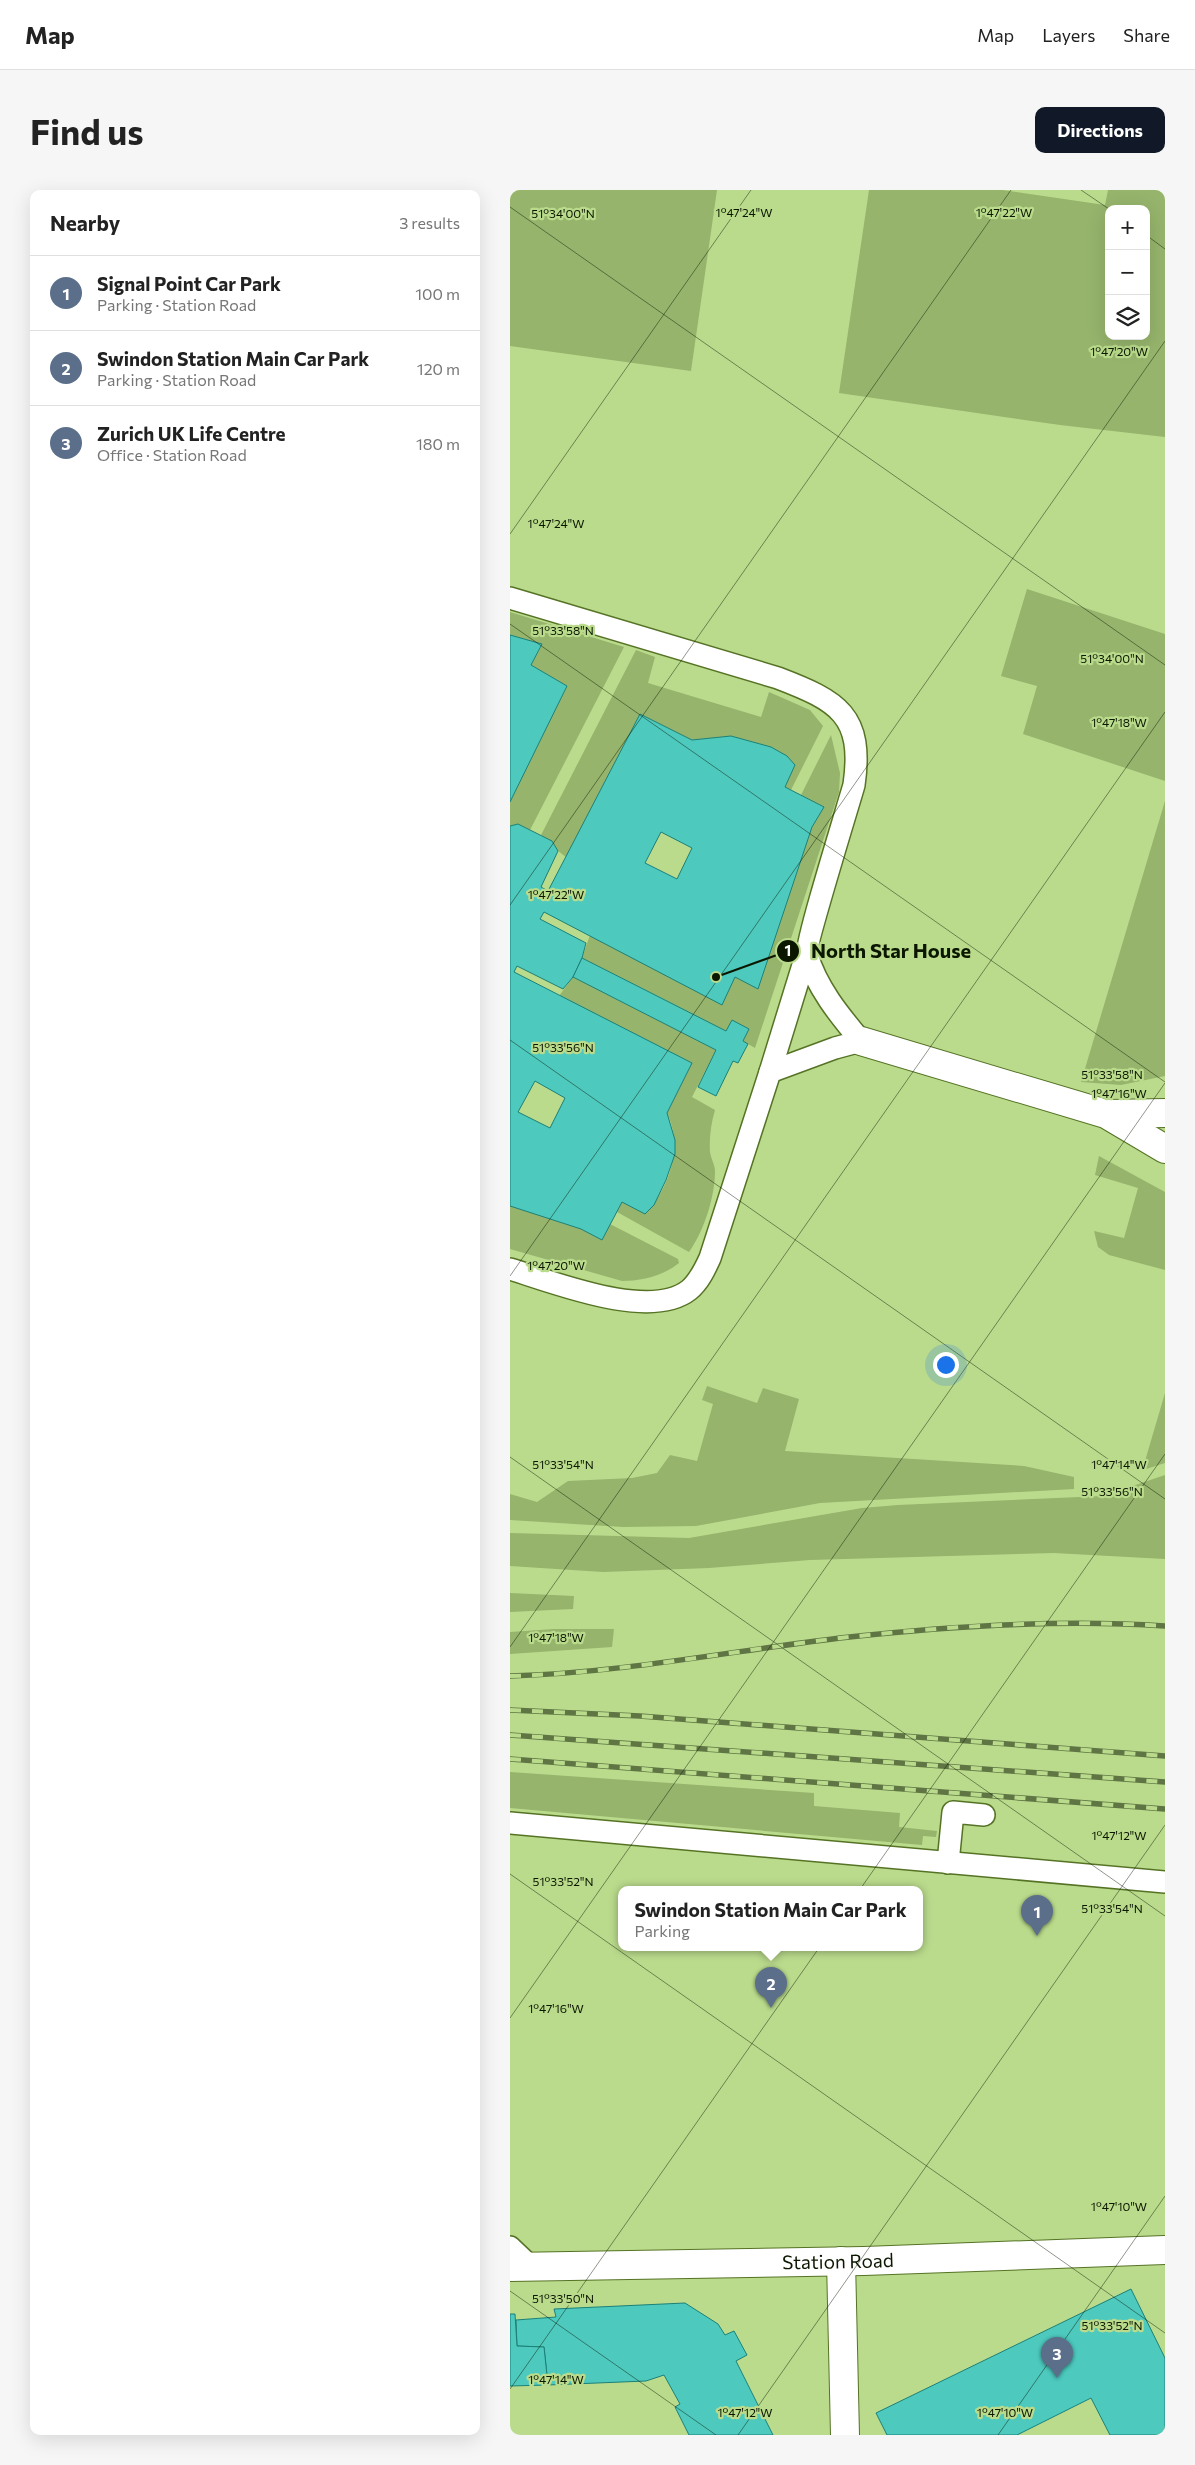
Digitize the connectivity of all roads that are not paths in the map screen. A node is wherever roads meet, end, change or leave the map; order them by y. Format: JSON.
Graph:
{"nodes":[{"id":1,"x":510,"y":598,"type":"edge"},
{"id":2,"x":807,"y":952,"type":"junction"},
{"id":3,"x":861,"y":1041,"type":"junction"},
{"id":4,"x":770,"y":1072,"type":"junction"},
{"id":5,"x":1165,"y":1113,"type":"edge"},
{"id":6,"x":1106,"y":1114,"type":"junction"},
{"id":7,"x":1165,"y":1149,"type":"edge"},
{"id":8,"x":510,"y":1269,"type":"edge"},
{"id":9,"x":984,"y":1815,"type":"dead end"},
{"id":10,"x":510,"y":1823,"type":"edge"},
{"id":11,"x":948,"y":1862,"type":"junction"},
{"id":12,"x":1165,"y":1882,"type":"edge"},
{"id":13,"x":510,"y":2246,"type":"edge"},
{"id":14,"x":1165,"y":2250,"type":"edge"},
{"id":15,"x":841,"y":2261,"type":"junction"},
{"id":16,"x":521,"y":2267,"type":"edge"},
{"id":17,"x":845,"y":2435,"type":"edge"}],
"edges":[{"from":1,"to":2,"type":"lane"},
{"from":2,"to":3,"type":"lane"},
{"from":2,"to":4,"type":"lane"},
{"from":3,"to":4,"type":"lane"},
{"from":3,"to":6,"type":"street"},
{"from":4,"to":8,"type":"lane"},
{"from":5,"to":6,"type":"street"},
{"from":6,"to":7,"type":"street"},
{"from":9,"to":11,"type":"lane"},
{"from":10,"to":11,"type":"lane"},
{"from":11,"to":12,"type":"lane"},
{"from":13,"to":16,"type":"lane"},
{"from":14,"to":15,"type":"street","name":"Station Road"},
{"from":15,"to":16,"type":"street","name":"Station Road"},
{"from":15,"to":17,"type":"street"}]}
